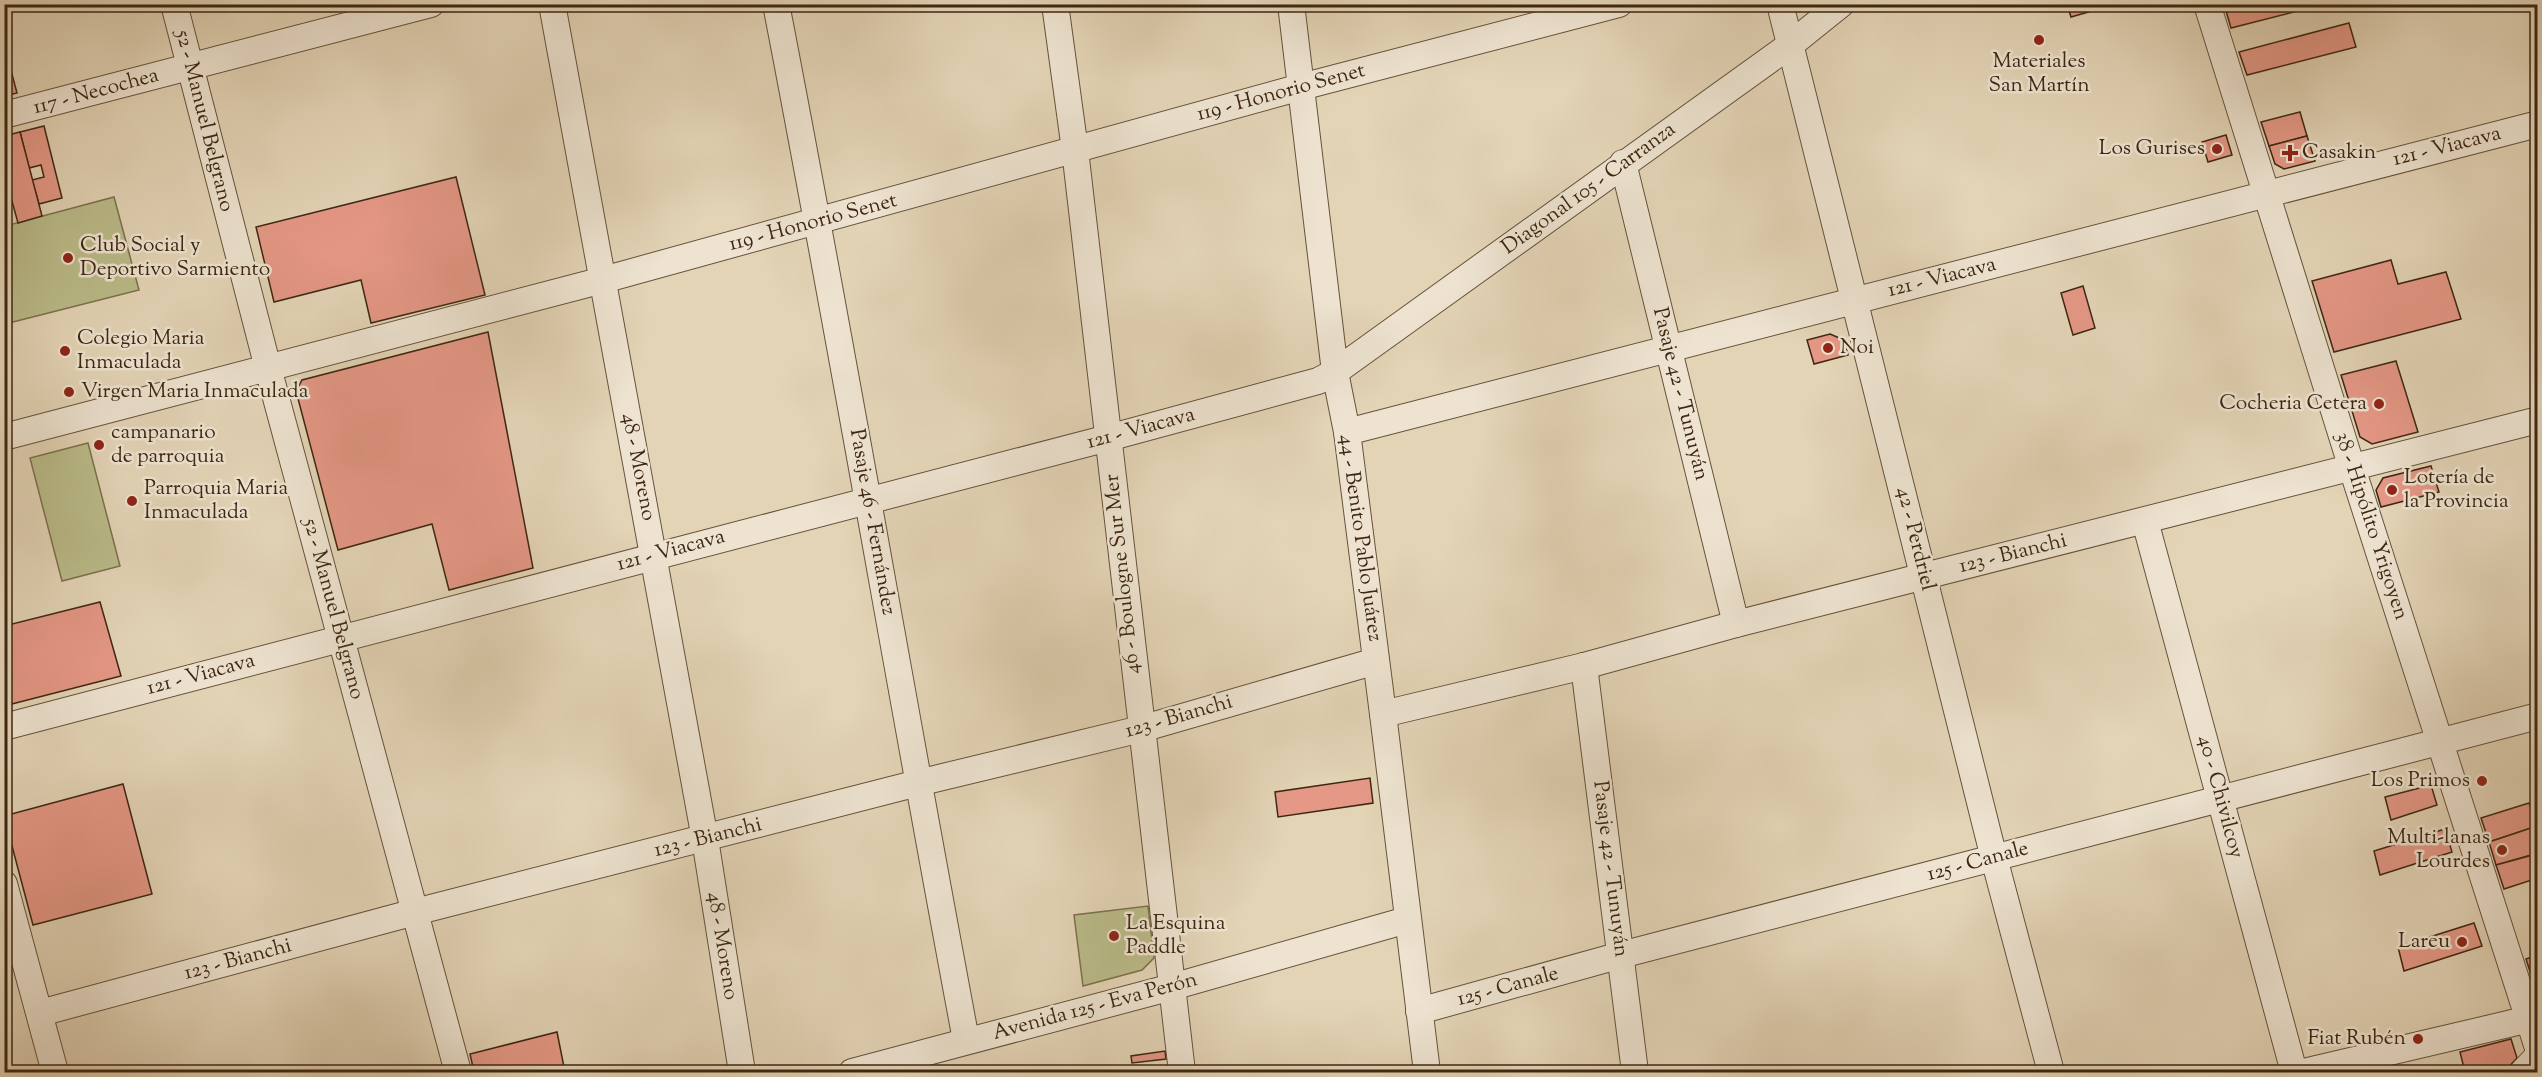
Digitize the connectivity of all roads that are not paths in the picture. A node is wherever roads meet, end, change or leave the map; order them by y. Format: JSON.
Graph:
{"nodes":[{"id":1,"x":174,"y":4,"type":"edge"},
{"id":2,"x":431,"y":4,"type":"edge"},
{"id":3,"x":552,"y":4,"type":"edge"},
{"id":4,"x":776,"y":4,"type":"edge"},
{"id":5,"x":1055,"y":4,"type":"edge"},
{"id":6,"x":1292,"y":4,"type":"edge"},
{"id":7,"x":1619,"y":4,"type":"edge"},
{"id":8,"x":1780,"y":4,"type":"edge"},
{"id":9,"x":1840,"y":4,"type":"edge"},
{"id":10,"x":2207,"y":4,"type":"edge"},
{"id":11,"x":1790,"y":45,"type":"junction"},
{"id":12,"x":191,"y":67,"type":"junction"},
{"id":13,"x":1301,"y":87,"type":"junction"},
{"id":14,"x":4,"y":115,"type":"edge"},
{"id":15,"x":2538,"y":124,"type":"edge"},
{"id":16,"x":1075,"y":150,"type":"junction"},
{"id":17,"x":1623,"y":163,"type":"junction"},
{"id":18,"x":2267,"y":194,"type":"junction"},
{"id":19,"x":818,"y":222,"type":"junction"},
{"id":20,"x":603,"y":280,"type":"junction"},
{"id":21,"x":1855,"y":300,"type":"junction"},
{"id":22,"x":1669,"y":347,"type":"junction"},
{"id":23,"x":268,"y":368,"type":"junction"},
{"id":24,"x":1335,"y":372,"type":"junction"},
{"id":25,"x":2538,"y":420,"type":"edge"},
{"id":26,"x":1347,"y":432,"type":"junction"},
{"id":27,"x":4,"y":436,"type":"edge"},
{"id":28,"x":1108,"y":438,"type":"junction"},
{"id":29,"x":2352,"y":468,"type":"junction"},
{"id":30,"x":869,"y":500,"type":"junction"},
{"id":31,"x":2145,"y":521,"type":"junction"},
{"id":32,"x":654,"y":556,"type":"junction"},
{"id":33,"x":1924,"y":576,"type":"junction"},
{"id":34,"x":1736,"y":624,"type":"junction"},
{"id":35,"x":341,"y":638,"type":"junction"},
{"id":36,"x":1376,"y":661,"type":"junction"},
{"id":37,"x":1584,"y":666,"type":"junction"},
{"id":38,"x":1383,"y":714,"type":"junction"},
{"id":39,"x":2538,"y":716,"type":"edge"},
{"id":40,"x":4,"y":727,"type":"edge"},
{"id":41,"x":1141,"y":729,"type":"junction"},
{"id":42,"x":2440,"y":742,"type":"junction"},
{"id":43,"x":918,"y":783,"type":"junction"},
{"id":44,"x":2221,"y":798,"type":"junction"},
{"id":45,"x":705,"y":839,"type":"junction"},
{"id":46,"x":1994,"y":858,"type":"junction"},
{"id":47,"x":4,"y":884,"type":"edge"},
{"id":48,"x":415,"y":912,"type":"junction"},
{"id":49,"x":1407,"y":920,"type":"junction"},
{"id":50,"x":1621,"y":955,"type":"junction"},
{"id":51,"x":1172,"y":987,"type":"junction"},
{"id":52,"x":1419,"y":1011,"type":"junction"},
{"id":53,"x":40,"y":1013,"type":"junction"},
{"id":54,"x":2532,"y":1018,"type":"edge"},
{"id":55,"x":966,"y":1040,"type":"junction"},
{"id":56,"x":2538,"y":1048,"type":"edge"},
{"id":57,"x":2538,"y":1056,"type":"edge"},
{"id":58,"x":55,"y":1072,"type":"edge"},
{"id":59,"x":458,"y":1072,"type":"edge"},
{"id":60,"x":742,"y":1072,"type":"edge"},
{"id":61,"x":852,"y":1072,"type":"edge"},
{"id":62,"x":1182,"y":1072,"type":"edge"},
{"id":63,"x":1426,"y":1072,"type":"edge"},
{"id":64,"x":1635,"y":1072,"type":"edge"},
{"id":65,"x":2051,"y":1072,"type":"edge"},
{"id":66,"x":2294,"y":1072,"type":"edge"},
{"id":67,"x":2304,"y":1072,"type":"edge"},
{"id":68,"x":2523,"y":1072,"type":"edge"}],
"edges":[{"from":1,"to":12,"type":"street","name":"52 - Manuel Belgrano"},
{"from":2,"to":12,"type":"street","name":"117 - Necochea"},
{"from":3,"to":20,"type":"street","name":"48 - Moreno"},
{"from":4,"to":19,"type":"street","name":"Pasaje 46 - Fernández"},
{"from":5,"to":16,"type":"street","name":"46 - Boulogne Sur Mer"},
{"from":6,"to":13,"type":"street","name":"44 - Benito Pablo Juárez"},
{"from":7,"to":13,"type":"street","name":"119 - Honorio Senet"},
{"from":8,"to":11,"type":"street","name":"42 - Perdriel"},
{"from":9,"to":11,"type":"street","name":"Diagonal 105 - Carranza"},
{"from":10,"to":18,"type":"street","name":"38 - Hipólito Yrigoyen"},
{"from":11,"to":17,"type":"street","name":"Diagonal 105 - Carranza"},
{"from":11,"to":21,"type":"street","name":"42 - Perdriel"},
{"from":12,"to":14,"type":"street","name":"117 - Necochea"},
{"from":12,"to":23,"type":"street","name":"52 - Manuel Belgrano"},
{"from":13,"to":16,"type":"street","name":"119 - Honorio Senet"},
{"from":13,"to":24,"type":"street","name":"44 - Benito Pablo Juárez"},
{"from":15,"to":18,"type":"street","name":"121 - Viacava"},
{"from":16,"to":19,"type":"street","name":"119 - Honorio Senet"},
{"from":16,"to":28,"type":"street","name":"46 - Boulogne Sur Mer"},
{"from":17,"to":22,"type":"street","name":"Pasaje 42 - Tunuyán"},
{"from":17,"to":24,"type":"street","name":"Diagonal 105 - Carranza"},
{"from":18,"to":21,"type":"street","name":"121 - Viacava"},
{"from":18,"to":29,"type":"street","name":"38 - Hipólito Yrigoyen"},
{"from":19,"to":20,"type":"street","name":"119 - Honorio Senet"},
{"from":19,"to":30,"type":"street","name":"Pasaje 46 - Fernández"},
{"from":20,"to":23,"type":"street","name":"119 - Honorio Senet"},
{"from":20,"to":32,"type":"street","name":"48 - Moreno"},
{"from":21,"to":22,"type":"street","name":"121 - Viacava"},
{"from":21,"to":33,"type":"street","name":"42 - Perdriel"},
{"from":22,"to":26,"type":"street","name":"121 - Viacava"},
{"from":22,"to":34,"type":"street","name":"Pasaje 42 - Tunuyán"},
{"from":23,"to":27,"type":"street","name":"119 - Honorio Senet"},
{"from":23,"to":35,"type":"street","name":"52 - Manuel Belgrano"},
{"from":24,"to":26,"type":"street","name":"44 - Benito Pablo Juárez"},
{"from":24,"to":28,"type":"street","name":"121 - Viacava"},
{"from":25,"to":29,"type":"street","name":"123 - Bianchi"},
{"from":26,"to":36,"type":"street","name":"44 - Benito Pablo Juárez"},
{"from":28,"to":30,"type":"street","name":"121 - Viacava"},
{"from":28,"to":41,"type":"street","name":"46 - Boulogne Sur Mer"},
{"from":29,"to":31,"type":"street","name":"123 - Bianchi"},
{"from":29,"to":42,"type":"street","name":"38 - Hipólito Yrigoyen"},
{"from":30,"to":32,"type":"street","name":"121 - Viacava"},
{"from":30,"to":43,"type":"street","name":"Pasaje 46 - Fernández"},
{"from":31,"to":33,"type":"street","name":"123 - Bianchi"},
{"from":31,"to":44,"type":"street","name":"40 - Chivilcoy"},
{"from":32,"to":35,"type":"street","name":"121 - Viacava"},
{"from":32,"to":45,"type":"street","name":"48 - Moreno"},
{"from":33,"to":34,"type":"street","name":"123 - Bianchi"},
{"from":33,"to":46,"type":"street","name":"42 - Perdriel"},
{"from":34,"to":37,"type":"street","name":"123 - Bianchi"},
{"from":35,"to":40,"type":"street","name":"121 - Viacava"},
{"from":35,"to":48,"type":"street","name":"52 - Manuel Belgrano"},
{"from":36,"to":38,"type":"street","name":"44 - Benito Pablo Juárez"},
{"from":36,"to":41,"type":"street","name":"123 - Bianchi"},
{"from":37,"to":38,"type":"street","name":"123 - Bianchi"},
{"from":37,"to":50,"type":"street","name":"Pasaje 42 - Tunuyán"},
{"from":38,"to":49,"type":"street","name":"44 - Benito Pablo Juárez"},
{"from":39,"to":42,"type":"street","name":"125 - Canale"},
{"from":41,"to":43,"type":"street","name":"123 - Bianchi"},
{"from":41,"to":51,"type":"street","name":"46 - Boulogne Sur Mer"},
{"from":42,"to":44,"type":"street","name":"125 - Canale"},
{"from":42,"to":54,"type":"street","name":"38 - Hipólito Yrigoyen"},
{"from":43,"to":45,"type":"street","name":"123 - Bianchi"},
{"from":43,"to":55,"type":"street","name":"Pasaje 46 - Fernández"},
{"from":44,"to":46,"type":"street","name":"125 - Canale"},
{"from":44,"to":66,"type":"street","name":"40 - Chivilcoy"},
{"from":45,"to":48,"type":"street","name":"123 - Bianchi"},
{"from":45,"to":60,"type":"street","name":"48 - Moreno"},
{"from":46,"to":50,"type":"street","name":"125 - Canale"},
{"from":46,"to":65,"type":"street","name":"42 - Perdriel"},
{"from":47,"to":53,"type":"street"},
{"from":48,"to":53,"type":"street","name":"123 - Bianchi"},
{"from":48,"to":59,"type":"street","name":"52 - Manuel Belgrano"},
{"from":49,"to":51,"type":"street","name":"Avenida 125 - Eva Perón"},
{"from":49,"to":52,"type":"street","name":"44 - Benito Pablo Juárez"},
{"from":50,"to":52,"type":"street","name":"125 - Canale"},
{"from":50,"to":64,"type":"street","name":"Pasaje 42 - Tunuyán"},
{"from":51,"to":55,"type":"street","name":"Avenida 125 - Eva Perón"},
{"from":51,"to":62,"type":"street","name":"46 - Boulogne Sur Mer"},
{"from":52,"to":63,"type":"street","name":"44 - Benito Pablo Juárez"},
{"from":53,"to":58,"type":"street"},
{"from":54,"to":56,"type":"street","name":"38 - Hipólito Yrigoyen"},
{"from":54,"to":67,"type":"street"},
{"from":55,"to":61,"type":"street","name":"Avenida 125 - Eva Perón"},
{"from":57,"to":68,"type":"street"}]}
